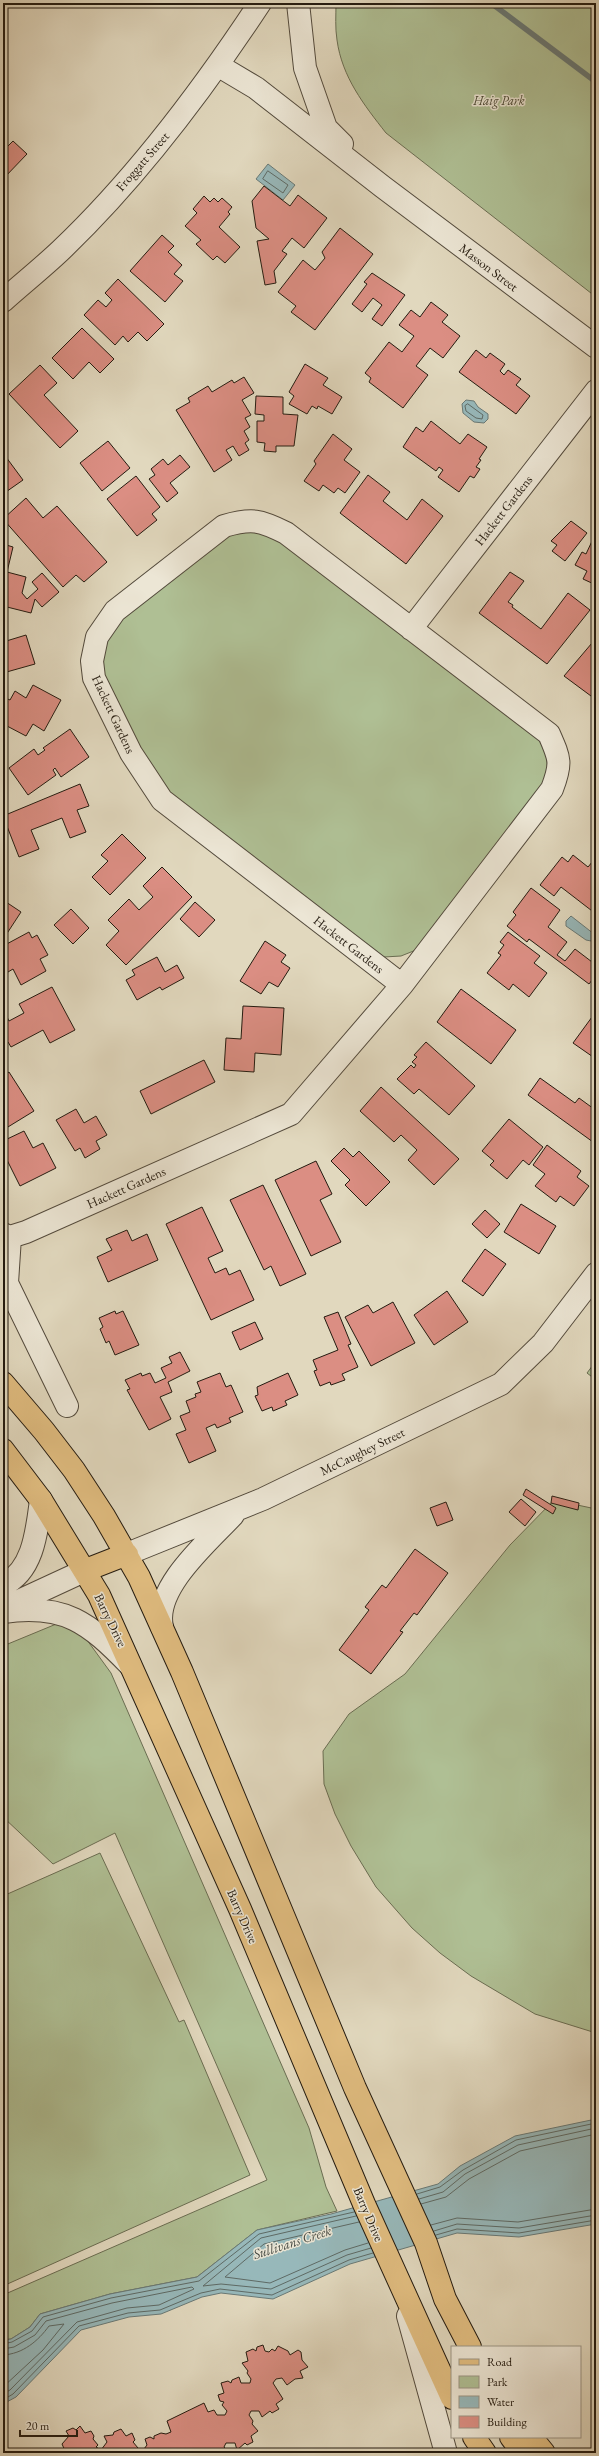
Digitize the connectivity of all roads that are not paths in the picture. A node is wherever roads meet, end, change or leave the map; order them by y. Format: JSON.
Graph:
{"nodes":[{"id":1,"x":260,"y":3,"type":"edge"},
{"id":2,"x":298,"y":3,"type":"edge"},
{"id":3,"x":219,"y":66,"type":"junction"},
{"id":4,"x":383,"y":187,"type":"junction"},
{"id":5,"x":3,"y":301,"type":"edge"},
{"id":6,"x":596,"y":347,"type":"edge"},
{"id":7,"x":596,"y":391,"type":"edge"},
{"id":8,"x":411,"y":629,"type":"junction"},
{"id":9,"x":402,"y":985,"type":"junction"},
{"id":10,"x":6,"y":1235,"type":"edge"},
{"id":11,"x":596,"y":1274,"type":"edge"},
{"id":12,"x":3,"y":1383,"type":"edge"},
{"id":13,"x":67,"y":1406,"type":"dead end"},
{"id":14,"x":3,"y":1450,"type":"edge"},
{"id":15,"x":41,"y":1500,"type":"junction"},
{"id":16,"x":237,"y":1511,"type":"junction"},
{"id":17,"x":127,"y":1554,"type":"junction"},
{"id":18,"x":86,"y":1570,"type":"junction"},
{"id":19,"x":3,"y":1585,"type":"edge"},
{"id":20,"x":3,"y":1608,"type":"edge"},
{"id":21,"x":3,"y":1612,"type":"edge"},
{"id":22,"x":162,"y":1627,"type":"junction"},
{"id":23,"x":135,"y":1670,"type":"junction"},
{"id":24,"x":426,"y":2243,"type":"junction"},
{"id":25,"x":398,"y":2281,"type":"junction"},
{"id":26,"x":455,"y":2346,"type":"edge"},
{"id":27,"x":469,"y":2346,"type":"edge"},
{"id":28,"x":485,"y":2346,"type":"edge"},
{"id":29,"x":451,"y":2396,"type":"edge"},
{"id":30,"x":475,"y":2438,"type":"edge"},
{"id":31,"x":514,"y":2438,"type":"edge"},
{"id":32,"x":536,"y":2447,"type":"edge"},
{"id":33,"x":446,"y":2453,"type":"edge"},
{"id":34,"x":485,"y":2453,"type":"edge"}],
"edges":[{"from":1,"to":3,"type":"street","name":"Froggatt Street"},
{"from":2,"to":4,"type":"street","name":"Masson Street"},
{"from":3,"to":4,"type":"street","name":"Masson Street"},
{"from":3,"to":5,"type":"street","name":"Froggatt Street"},
{"from":4,"to":6,"type":"street","name":"Masson Street"},
{"from":7,"to":8,"type":"street","name":"Hackett Gardens"},
{"from":8,"to":9,"type":"street","name":"Hackett Gardens"},
{"from":8,"to":9,"type":"street","name":"Hackett Gardens"},
{"from":9,"to":10,"type":"street","name":"Hackett Gardens"},
{"from":10,"to":13,"type":"street"},
{"from":11,"to":16,"type":"street","name":"McCaughey Street"},
{"from":12,"to":17,"type":"main road"},
{"from":14,"to":15,"type":"main road","name":"Barry Drive"},
{"from":15,"to":18,"type":"main road","name":"Barry Drive"},
{"from":15,"to":19,"type":"street"},
{"from":16,"to":17,"type":"street","name":"McCaughey Street"},
{"from":16,"to":22,"type":"street"},
{"from":17,"to":18,"type":"main road","name":"McCaughey Street"},
{"from":17,"to":22,"type":"main road"},
{"from":18,"to":20,"type":"street"},
{"from":18,"to":23,"type":"main road","name":"Barry Drive"},
{"from":21,"to":23,"type":"street"},
{"from":22,"to":24,"type":"main road"},
{"from":23,"to":25,"type":"main road","name":"Barry Drive"},
{"from":24,"to":26,"type":"main road"},
{"from":24,"to":27,"type":"main road"},
{"from":24,"to":28,"type":"main road"},
{"from":25,"to":29,"type":"main road","name":"Barry Drive"},
{"from":25,"to":33,"type":"street"},
{"from":30,"to":34,"type":"main road"},
{"from":31,"to":32,"type":"main road"}]}
